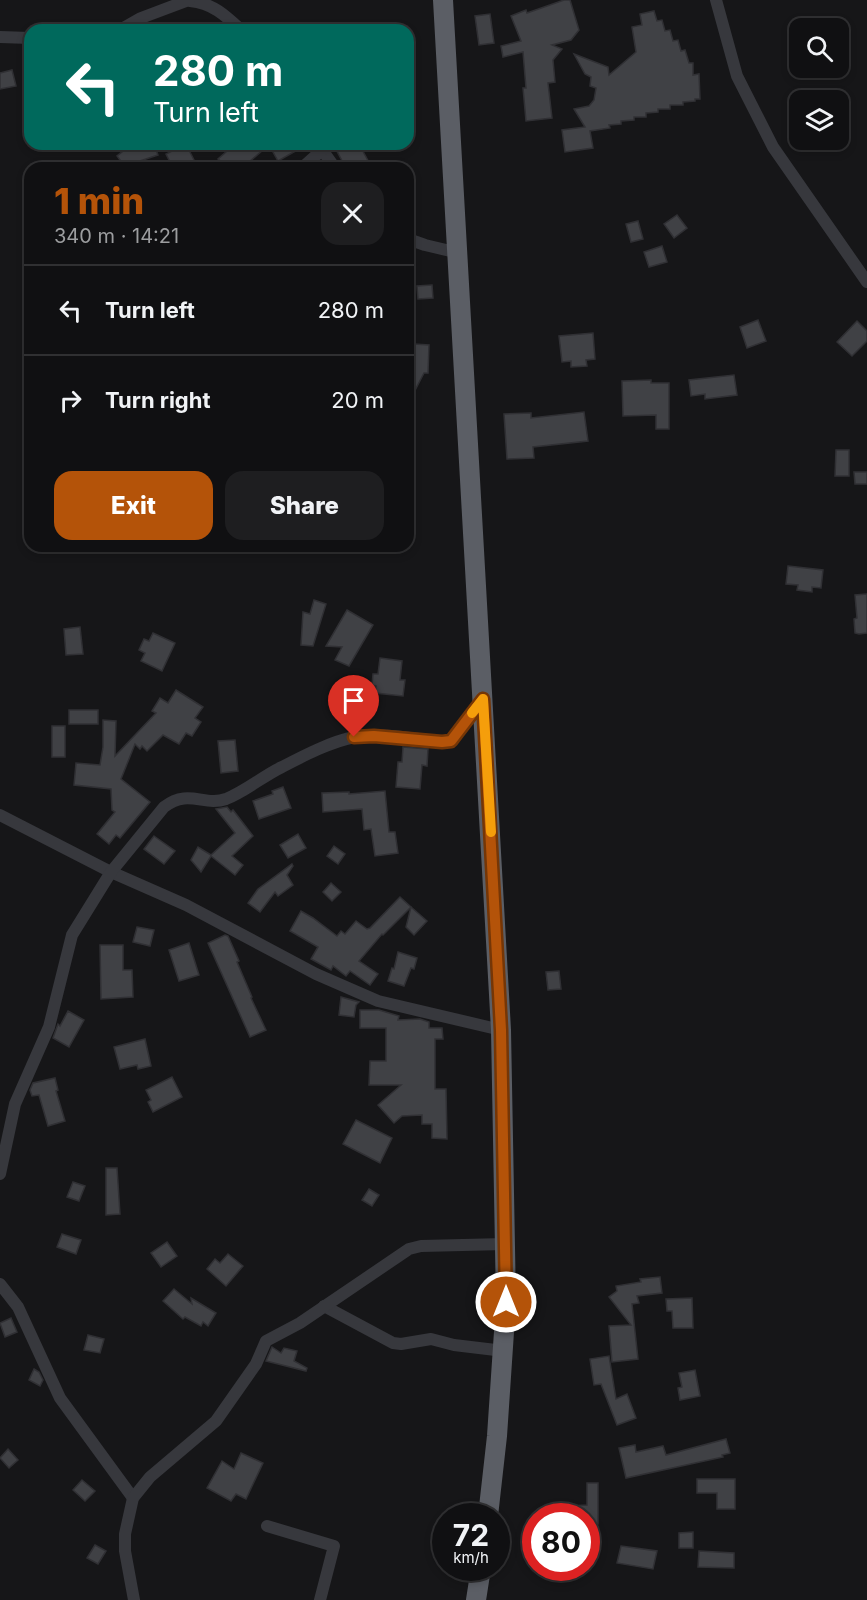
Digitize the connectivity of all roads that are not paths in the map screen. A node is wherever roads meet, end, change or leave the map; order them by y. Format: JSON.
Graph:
{"nodes":[{"id":1,"x":443,"y":0,"type":"edge"},
{"id":2,"x":716,"y":0,"type":"edge"},
{"id":3,"x":190,"y":1,"type":"edge"},
{"id":4,"x":130,"y":24,"type":"edge"},
{"id":5,"x":235,"y":24,"type":"edge"},
{"id":6,"x":0,"y":37,"type":"edge"},
{"id":7,"x":24,"y":38,"type":"edge"},
{"id":8,"x":317,"y":150,"type":"edge"},
{"id":9,"x":322,"y":150,"type":"edge"},
{"id":10,"x":307,"y":162,"type":"edge"},
{"id":11,"x":331,"y":162,"type":"edge"},
{"id":12,"x":414,"y":241,"type":"edge"},
{"id":13,"x":459,"y":253,"type":"junction"},
{"id":14,"x":867,"y":282,"type":"edge"},
{"id":15,"x":483,"y":699,"type":"junction"},
{"id":16,"x":0,"y":815,"type":"edge"},
{"id":17,"x":111,"y":872,"type":"junction"},
{"id":18,"x":501,"y":1030,"type":"junction"},
{"id":19,"x":0,"y":1174,"type":"edge"},
{"id":20,"x":505,"y":1244,"type":"junction"},
{"id":21,"x":0,"y":1284,"type":"edge"},
{"id":22,"x":324,"y":1306,"type":"junction"},
{"id":23,"x":504,"y":1351,"type":"junction"},
{"id":24,"x":134,"y":1498,"type":"junction"},
{"id":25,"x":489,"y":1503,"type":"edge"},
{"id":26,"x":267,"y":1526,"type":"dead end"},
{"id":27,"x":479,"y":1581,"type":"edge"},
{"id":28,"x":134,"y":1600,"type":"edge"},
{"id":29,"x":320,"y":1600,"type":"edge"},
{"id":30,"x":476,"y":1600,"type":"edge"}],
"edges":[{"from":1,"to":13,"type":"highway"},
{"from":2,"to":14,"type":"street"},
{"from":3,"to":4,"type":"street"},
{"from":3,"to":5,"type":"street"},
{"from":6,"to":7,"type":"street"},
{"from":8,"to":10,"type":"street"},
{"from":9,"to":11,"type":"street"},
{"from":12,"to":13,"type":"street"},
{"from":13,"to":15,"type":"highway"},
{"from":15,"to":17,"type":"street"},
{"from":15,"to":18,"type":"highway"},
{"from":16,"to":17,"type":"street"},
{"from":17,"to":18,"type":"street"},
{"from":17,"to":19,"type":"street"},
{"from":18,"to":20,"type":"highway"},
{"from":20,"to":22,"type":"street"},
{"from":20,"to":23,"type":"highway"},
{"from":21,"to":24,"type":"street"},
{"from":22,"to":23,"type":"street"},
{"from":22,"to":24,"type":"street"},
{"from":23,"to":25,"type":"highway"},
{"from":24,"to":28,"type":"street"},
{"from":26,"to":29,"type":"street"},
{"from":27,"to":30,"type":"highway"}]}
